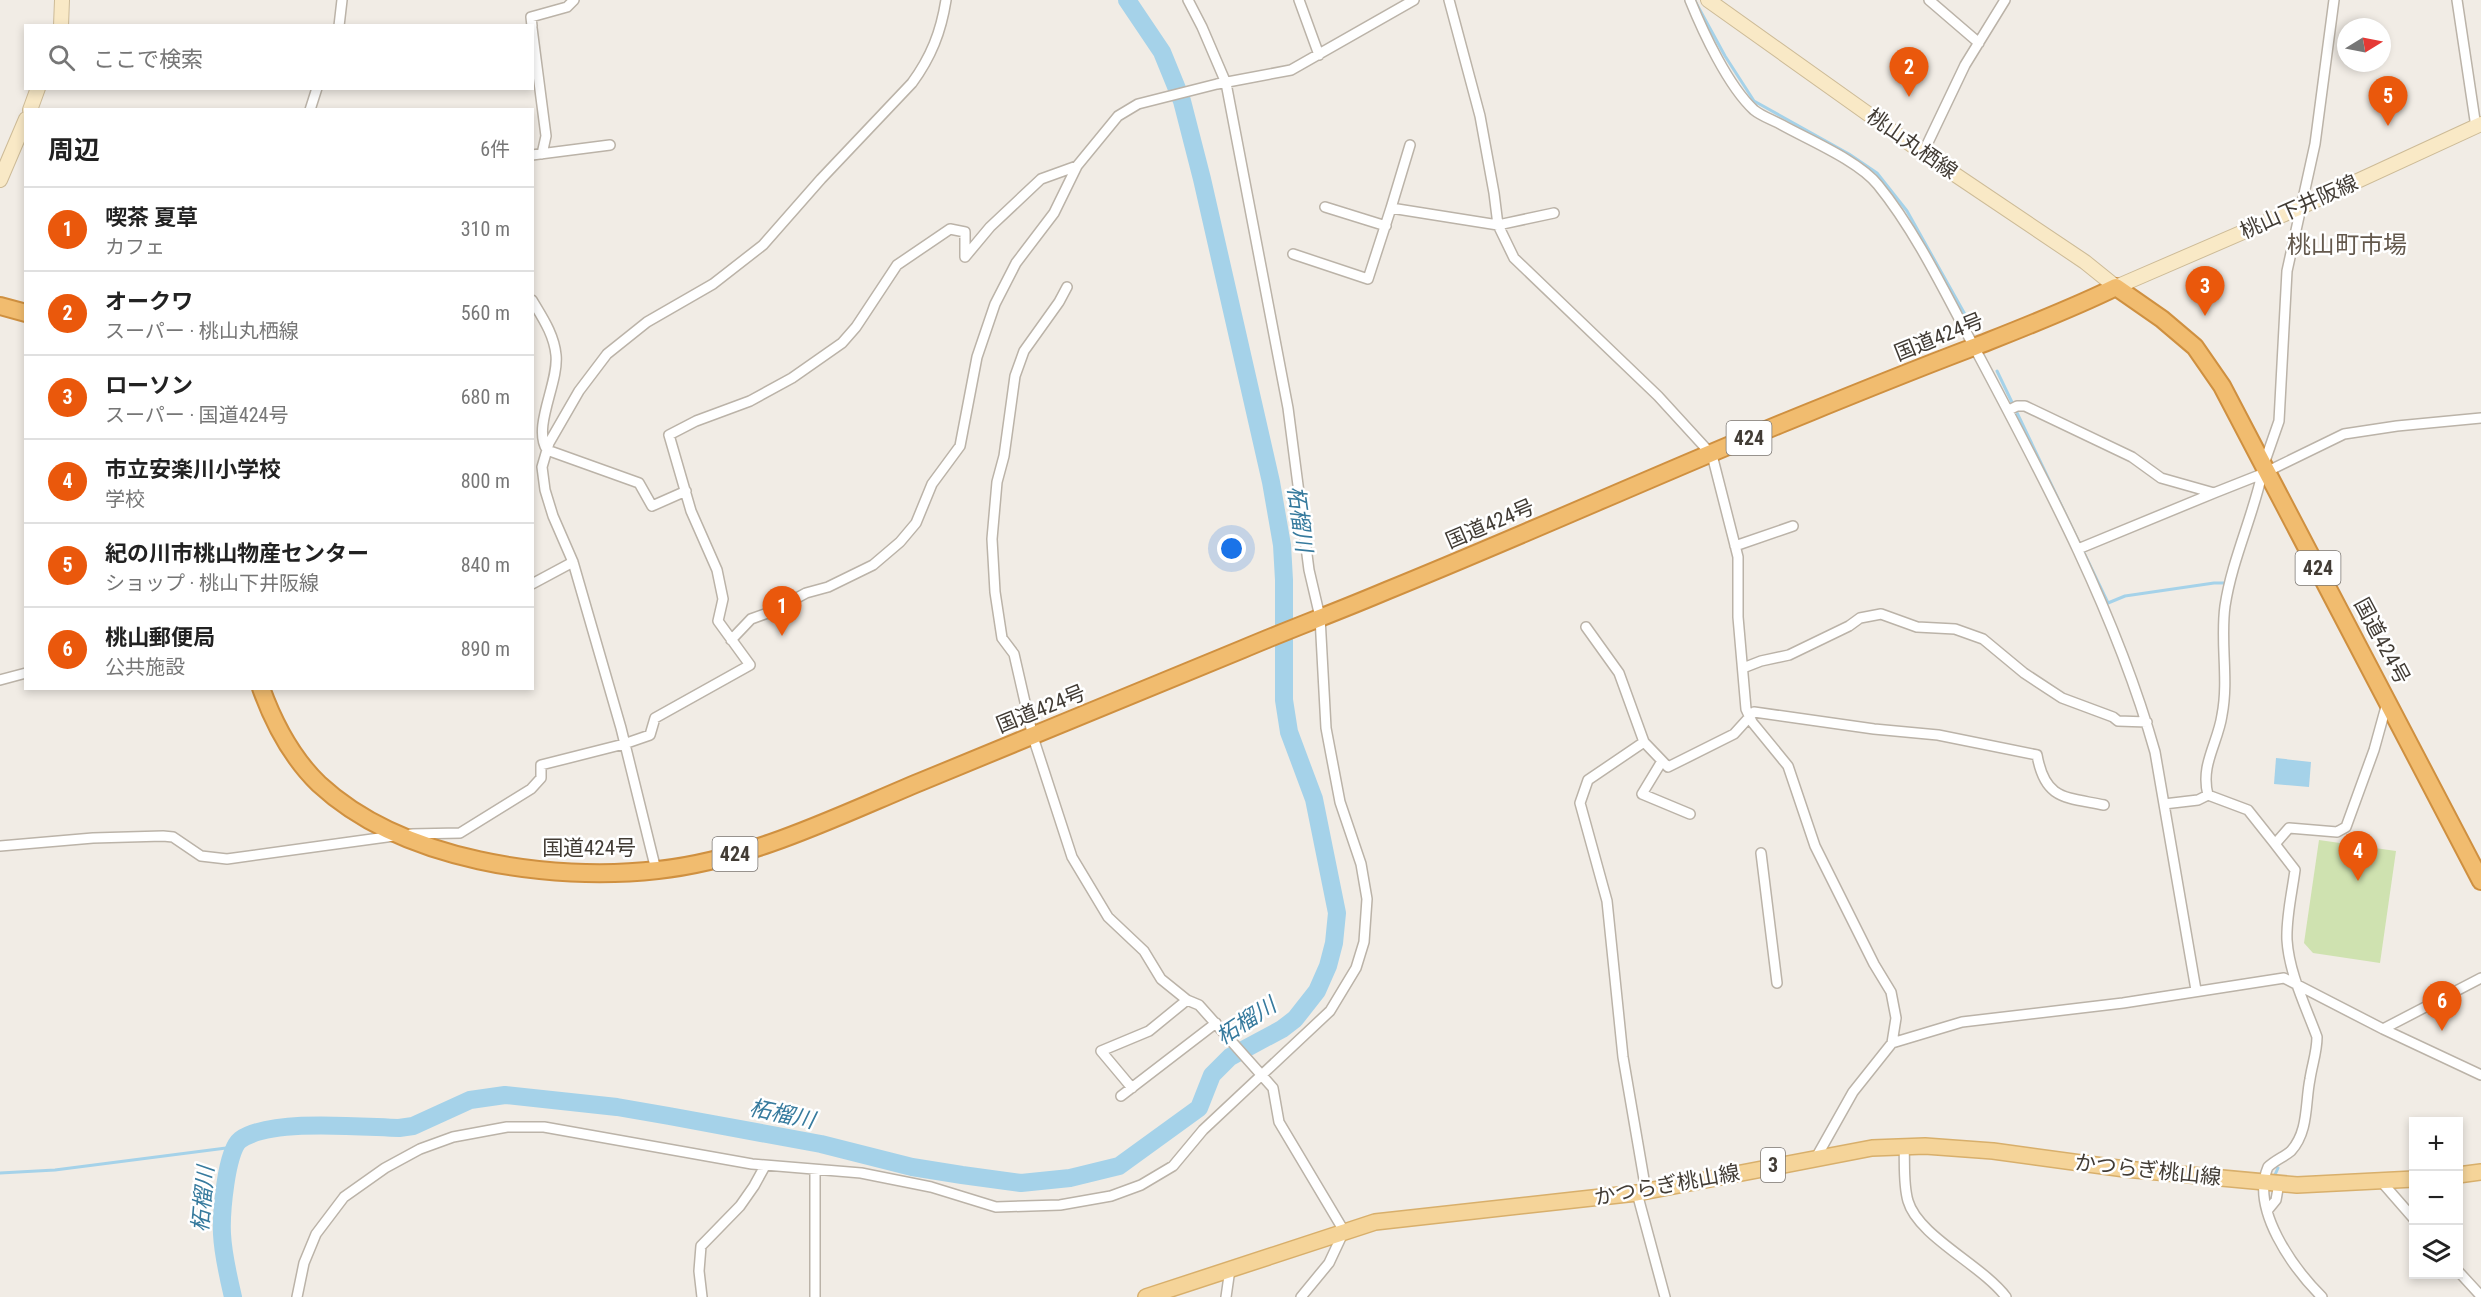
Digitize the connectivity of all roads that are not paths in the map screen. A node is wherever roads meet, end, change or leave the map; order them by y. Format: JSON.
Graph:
{"nodes":[{"id":1,"x":62,"y":0,"type":"edge"},
{"id":2,"x":342,"y":0,"type":"edge"},
{"id":3,"x":574,"y":0,"type":"edge"},
{"id":4,"x":946,"y":0,"type":"edge"},
{"id":5,"x":1188,"y":0,"type":"edge"},
{"id":6,"x":1299,"y":0,"type":"edge"},
{"id":7,"x":1414,"y":0,"type":"edge"},
{"id":8,"x":1449,"y":0,"type":"edge"},
{"id":9,"x":1690,"y":0,"type":"edge"},
{"id":10,"x":1708,"y":0,"type":"edge"},
{"id":11,"x":1929,"y":0,"type":"edge"},
{"id":12,"x":2005,"y":0,"type":"edge"},
{"id":13,"x":2334,"y":0,"type":"edge"},
{"id":14,"x":2457,"y":0,"type":"edge"},
{"id":15,"x":61,"y":24,"type":"edge"},
{"id":16,"x":339,"y":24,"type":"edge"},
{"id":17,"x":532,"y":24,"type":"edge"},
{"id":18,"x":534,"y":43,"type":"edge"},
{"id":19,"x":1978,"y":43,"type":"junction"},
{"id":20,"x":1319,"y":55,"type":"junction"},
{"id":21,"x":1221,"y":83,"type":"junction"},
{"id":22,"x":37,"y":90,"type":"edge"},
{"id":23,"x":316,"y":90,"type":"edge"},
{"id":24,"x":31,"y":108,"type":"edge"},
{"id":25,"x":311,"y":108,"type":"edge"},
{"id":26,"x":2478,"y":125,"type":"edge"},
{"id":27,"x":24,"y":128,"type":"edge"},
{"id":28,"x":610,"y":145,"type":"dead end"},
{"id":29,"x":1410,"y":145,"type":"dead end"},
{"id":30,"x":1923,"y":153,"type":"junction"},
{"id":31,"x":535,"y":156,"type":"edge"},
{"id":32,"x":1077,"y":166,"type":"junction"},
{"id":33,"x":0,"y":180,"type":"edge"},
{"id":34,"x":1325,"y":207,"type":"dead end"},
{"id":35,"x":2301,"y":207,"type":"junction"},
{"id":36,"x":1391,"y":208,"type":"junction"},
{"id":37,"x":1554,"y":213,"type":"dead end"},
{"id":38,"x":1498,"y":225,"type":"junction"},
{"id":39,"x":1386,"y":226,"type":"junction"},
{"id":40,"x":1293,"y":254,"type":"dead end"},
{"id":41,"x":1067,"y":287,"type":"dead end"},
{"id":42,"x":2116,"y":287,"type":"junction"},
{"id":43,"x":534,"y":303,"type":"edge"},
{"id":44,"x":0,"y":306,"type":"edge"},
{"id":45,"x":24,"y":312,"type":"edge"},
{"id":46,"x":1974,"y":347,"type":"junction"},
{"id":47,"x":2013,"y":408,"type":"junction"},
{"id":48,"x":2481,"y":418,"type":"edge"},
{"id":49,"x":547,"y":450,"type":"junction"},
{"id":50,"x":1712,"y":455,"type":"junction"},
{"id":51,"x":2264,"y":470,"type":"junction"},
{"id":52,"x":686,"y":491,"type":"junction"},
{"id":53,"x":2214,"y":493,"type":"junction"},
{"id":54,"x":1793,"y":526,"type":"dead end"},
{"id":55,"x":1735,"y":546,"type":"junction"},
{"id":56,"x":2081,"y":547,"type":"junction"},
{"id":57,"x":573,"y":562,"type":"junction"},
{"id":58,"x":534,"y":583,"type":"edge"},
{"id":59,"x":1317,"y":618,"type":"junction"},
{"id":60,"x":1586,"y":627,"type":"dead end"},
{"id":61,"x":730,"y":640,"type":"junction"},
{"id":62,"x":1743,"y":668,"type":"junction"},
{"id":63,"x":24,"y":674,"type":"edge"},
{"id":64,"x":0,"y":680,"type":"edge"},
{"id":65,"x":262,"y":690,"type":"edge"},
{"id":66,"x":2388,"y":701,"type":"junction"},
{"id":67,"x":1749,"y":716,"type":"junction"},
{"id":68,"x":2146,"y":722,"type":"junction"},
{"id":69,"x":1033,"y":737,"type":"junction"},
{"id":70,"x":1644,"y":742,"type":"junction"},
{"id":71,"x":624,"y":744,"type":"junction"},
{"id":72,"x":1662,"y":761,"type":"junction"},
{"id":73,"x":2208,"y":795,"type":"junction"},
{"id":74,"x":2164,"y":804,"type":"junction"},
{"id":75,"x":2104,"y":805,"type":"dead end"},
{"id":76,"x":1690,"y":814,"type":"dead end"},
{"id":77,"x":401,"y":835,"type":"junction"},
{"id":78,"x":2275,"y":844,"type":"junction"},
{"id":79,"x":0,"y":846,"type":"edge"},
{"id":80,"x":1761,"y":852,"type":"dead end"},
{"id":81,"x":656,"y":870,"type":"junction"},
{"id":82,"x":2481,"y":881,"type":"edge"},
{"id":83,"x":2481,"y":978,"type":"edge"},
{"id":84,"x":1777,"y":983,"type":"dead end"},
{"id":85,"x":2298,"y":987,"type":"junction"},
{"id":86,"x":2196,"y":990,"type":"junction"},
{"id":87,"x":1187,"y":1000,"type":"junction"},
{"id":88,"x":1217,"y":1025,"type":"junction"},
{"id":89,"x":2383,"y":1029,"type":"junction"},
{"id":90,"x":1892,"y":1043,"type":"junction"},
{"id":91,"x":1264,"y":1075,"type":"junction"},
{"id":92,"x":2481,"y":1075,"type":"edge"},
{"id":93,"x":1132,"y":1088,"type":"junction"},
{"id":94,"x":1121,"y":1096,"type":"dead end"},
{"id":95,"x":1904,"y":1146,"type":"junction"},
{"id":96,"x":1817,"y":1156,"type":"junction"},
{"id":97,"x":765,"y":1166,"type":"junction"},
{"id":98,"x":811,"y":1166,"type":"junction"},
{"id":99,"x":2481,"y":1172,"type":"edge"},
{"id":100,"x":2463,"y":1174,"type":"edge"},
{"id":101,"x":2409,"y":1179,"type":"edge"},
{"id":102,"x":2380,"y":1180,"type":"junction"},
{"id":103,"x":2272,"y":1183,"type":"junction"},
{"id":104,"x":1641,"y":1192,"type":"junction"},
{"id":105,"x":2267,"y":1210,"type":"junction"},
{"id":106,"x":2409,"y":1214,"type":"edge"},
{"id":107,"x":1344,"y":1231,"type":"junction"},
{"id":108,"x":1230,"y":1269,"type":"junction"},
{"id":109,"x":2463,"y":1276,"type":"edge"},
{"id":110,"x":2481,"y":1296,"type":"edge"},
{"id":111,"x":297,"y":1297,"type":"edge"},
{"id":112,"x":702,"y":1297,"type":"edge"},
{"id":113,"x":815,"y":1297,"type":"edge"},
{"id":114,"x":1146,"y":1297,"type":"edge"},
{"id":115,"x":1226,"y":1297,"type":"edge"},
{"id":116,"x":1301,"y":1297,"type":"edge"},
{"id":117,"x":1665,"y":1297,"type":"edge"},
{"id":118,"x":2006,"y":1297,"type":"edge"},
{"id":119,"x":2322,"y":1297,"type":"edge"}],
"edges":[{"from":1,"to":15,"type":"main road"},
{"from":2,"to":16,"type":"street"},
{"from":3,"to":17,"type":"street"},
{"from":4,"to":49,"type":"street"},
{"from":5,"to":21,"type":"street"},
{"from":6,"to":20,"type":"street"},
{"from":7,"to":20,"type":"street"},
{"from":8,"to":38,"type":"street"},
{"from":9,"to":46,"type":"street"},
{"from":10,"to":30,"type":"main road","name":"桃山丸栖線"},
{"from":11,"to":19,"type":"street"},
{"from":12,"to":19,"type":"street"},
{"from":13,"to":35,"type":"street"},
{"from":14,"to":26,"type":"street"},
{"from":18,"to":31,"type":"street"},
{"from":19,"to":30,"type":"street"},
{"from":20,"to":21,"type":"street"},
{"from":21,"to":32,"type":"street"},
{"from":21,"to":59,"type":"street"},
{"from":22,"to":24,"type":"main road"},
{"from":23,"to":25,"type":"street"},
{"from":26,"to":35,"type":"main road","name":"桃山下井阪線"},
{"from":27,"to":33,"type":"main road"},
{"from":28,"to":31,"type":"street"},
{"from":29,"to":36,"type":"street"},
{"from":30,"to":42,"type":"main road","name":"桃山丸栖線"},
{"from":32,"to":52,"type":"street"},
{"from":32,"to":61,"type":"street"},
{"from":34,"to":39,"type":"street"},
{"from":35,"to":42,"type":"main road","name":"桃山下井阪線"},
{"from":35,"to":51,"type":"street"},
{"from":36,"to":38,"type":"street"},
{"from":36,"to":39,"type":"street"},
{"from":37,"to":38,"type":"street"},
{"from":38,"to":50,"type":"street"},
{"from":39,"to":40,"type":"street"},
{"from":41,"to":69,"type":"street"},
{"from":42,"to":46,"type":"highway","name":"国道424号","number":"424"},
{"from":42,"to":51,"type":"highway","name":"国道424号","number":"424"},
{"from":43,"to":49,"type":"street"},
{"from":44,"to":45,"type":"highway"},
{"from":46,"to":47,"type":"street"},
{"from":46,"to":50,"type":"highway","name":"国道424号","number":"424"},
{"from":47,"to":53,"type":"street"},
{"from":47,"to":56,"type":"street"},
{"from":48,"to":51,"type":"street"},
{"from":49,"to":52,"type":"street"},
{"from":49,"to":57,"type":"street"},
{"from":50,"to":55,"type":"street"},
{"from":50,"to":59,"type":"highway","name":"国道424号","number":"424"},
{"from":51,"to":53,"type":"street"},
{"from":51,"to":66,"type":"highway","name":"国道424号","number":"424"},
{"from":51,"to":73,"type":"street"},
{"from":52,"to":61,"type":"street"},
{"from":53,"to":56,"type":"street"},
{"from":54,"to":55,"type":"street"},
{"from":55,"to":62,"type":"street"},
{"from":56,"to":68,"type":"street"},
{"from":57,"to":58,"type":"street"},
{"from":57,"to":71,"type":"street"},
{"from":59,"to":69,"type":"highway","name":"国道424号","number":"424"},
{"from":59,"to":91,"type":"street"},
{"from":60,"to":70,"type":"street"},
{"from":61,"to":71,"type":"street"},
{"from":62,"to":67,"type":"street"},
{"from":62,"to":68,"type":"street"},
{"from":63,"to":64,"type":"street"},
{"from":65,"to":77,"type":"highway","name":"国道424号","number":"424"},
{"from":66,"to":78,"type":"street"},
{"from":66,"to":82,"type":"highway","name":"国道424号","number":"424"},
{"from":67,"to":72,"type":"street"},
{"from":67,"to":75,"type":"street"},
{"from":67,"to":90,"type":"street"},
{"from":68,"to":74,"type":"street"},
{"from":69,"to":81,"type":"highway","name":"国道424号","number":"424"},
{"from":69,"to":87,"type":"street"},
{"from":70,"to":72,"type":"street"},
{"from":70,"to":104,"type":"street"},
{"from":71,"to":77,"type":"street"},
{"from":71,"to":81,"type":"street"},
{"from":72,"to":76,"type":"street"},
{"from":73,"to":74,"type":"street"},
{"from":73,"to":78,"type":"street"},
{"from":74,"to":86,"type":"street"},
{"from":77,"to":79,"type":"street"},
{"from":77,"to":81,"type":"highway","name":"国道424号","number":"424"},
{"from":78,"to":85,"type":"street"},
{"from":80,"to":84,"type":"street"},
{"from":83,"to":89,"type":"street"},
{"from":85,"to":86,"type":"street"},
{"from":85,"to":89,"type":"street"},
{"from":85,"to":103,"type":"street"},
{"from":86,"to":90,"type":"street"},
{"from":87,"to":88,"type":"street"},
{"from":87,"to":93,"type":"street"},
{"from":88,"to":91,"type":"street"},
{"from":88,"to":93,"type":"street"},
{"from":89,"to":92,"type":"street"},
{"from":90,"to":96,"type":"street"},
{"from":91,"to":98,"type":"street"},
{"from":91,"to":107,"type":"street"},
{"from":93,"to":94,"type":"street"},
{"from":95,"to":96,"type":"main road","name":"かつらぎ桃山線","number":"3"},
{"from":95,"to":103,"type":"main road","name":"かつらぎ桃山線","number":"3"},
{"from":95,"to":118,"type":"street"},
{"from":96,"to":104,"type":"main road","name":"かつらぎ桃山線","number":"3"},
{"from":97,"to":98,"type":"street"},
{"from":97,"to":111,"type":"street"},
{"from":97,"to":112,"type":"street"},
{"from":98,"to":113,"type":"street"},
{"from":99,"to":100,"type":"main road"},
{"from":101,"to":102,"type":"main road","name":"かつらぎ桃山線","number":"3"},
{"from":102,"to":103,"type":"main road","name":"かつらぎ桃山線","number":"3"},
{"from":102,"to":106,"type":"street"},
{"from":103,"to":105,"type":"street"},
{"from":103,"to":105,"type":"street"},
{"from":104,"to":107,"type":"main road","name":"かつらぎ桃山線","number":"3"},
{"from":104,"to":117,"type":"street"},
{"from":105,"to":119,"type":"street"},
{"from":107,"to":108,"type":"main road","name":"かつらぎ桃山線","number":"3"},
{"from":107,"to":116,"type":"street"},
{"from":108,"to":114,"type":"main road","name":"かつらぎ桃山線","number":"3"},
{"from":108,"to":115,"type":"street"},
{"from":109,"to":110,"type":"street"}]}
